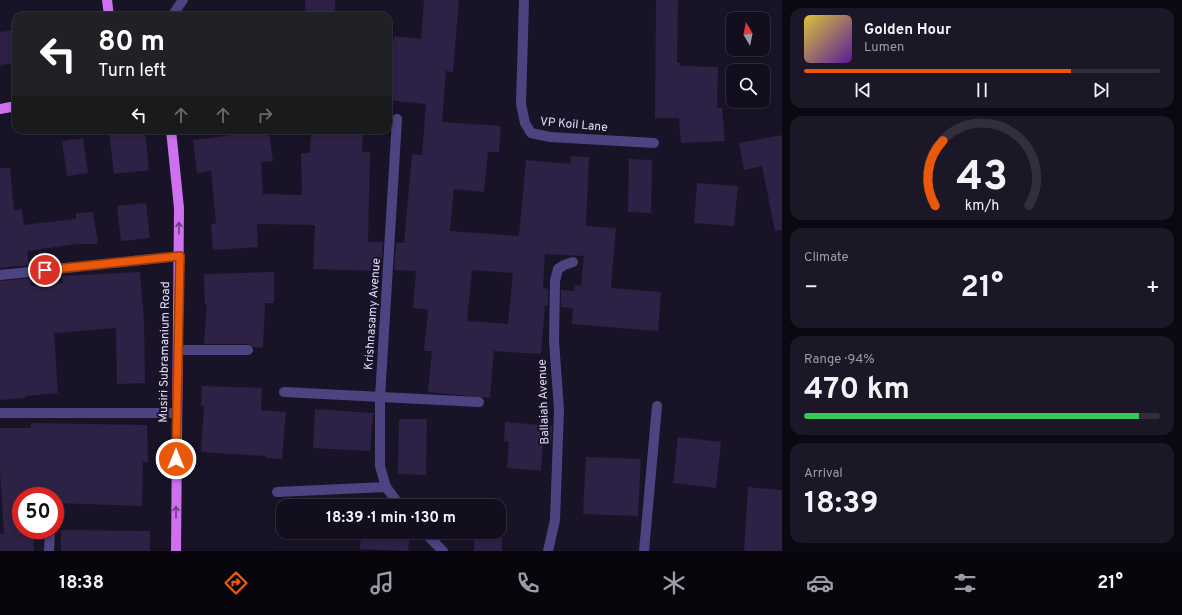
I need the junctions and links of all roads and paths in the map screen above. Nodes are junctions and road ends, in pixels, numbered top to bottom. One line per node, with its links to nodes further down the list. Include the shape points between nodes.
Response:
1 (108, 0): 4 (main road)
2 (183, 0): 5 (street)
3 (524, 0): 10 (street, VP Koil Lane, via 521,104 525,123 531,133 550,137)
4 (109, 12)
5 (175, 12)
6 (12, 107): 7 (main road)
7 (0, 109)
8 (397, 119): 17 (street, Krishnasamy Avenue)
9 (172, 134): 11 (main road, Musiri Subramanium Road, one-way to 9, via 179,208)
10 (654, 143)
11 (180, 256): 13 (street); 14 (main road, Musiri Subramanium Road)
12 (573, 262): 30 (street, Ballaiah Avenue, via 558,270 555,281 554,341 559,410 555,520)
13 (0, 275)
14 (178, 350): 15 (street); 21 (main road, Musiri Subramanium Road)
15 (248, 350)
16 (284, 392): 17 (street)
17 (380, 397): 18 (street); 22 (street, Krishnasamy Avenue, via 380,466)
18 (479, 402)
19 (657, 406): 31 (street)
20 (0, 413): 21 (street)
21 (176, 413): 28 (main road, Musiri Subramanium Road, one-way to 21)
22 (386, 487): 23 (street); 24 (street, Krishnasamy Avenue)
23 (277, 492)
24 (395, 499)
25 (50, 539): 27 (street)
26 (431, 539): 29 (street)
27 (49, 551)
28 (176, 551)
29 (443, 551)
30 (548, 551)
31 (644, 551)

